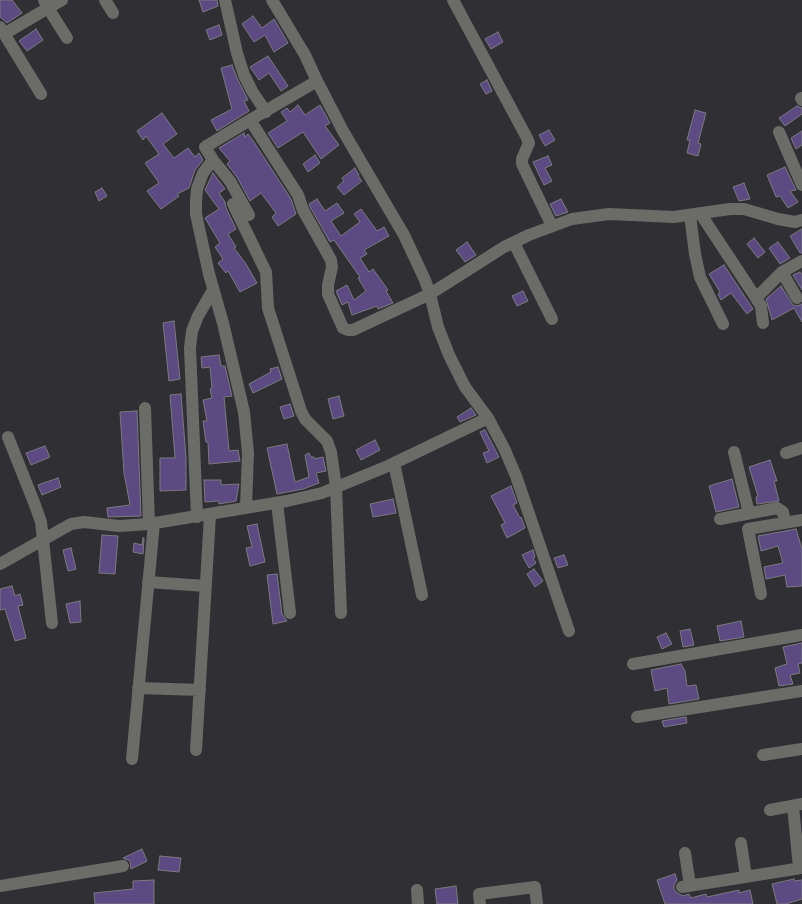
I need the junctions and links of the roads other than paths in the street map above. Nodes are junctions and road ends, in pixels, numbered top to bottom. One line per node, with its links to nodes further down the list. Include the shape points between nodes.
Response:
1 (62, 0): 6 (street)
2 (105, 0): 7 (street)
3 (225, 0): 12 (street, via 244,75)
4 (272, 0): 10 (street)
5 (453, 0): 22 (street, via 527,138 529,143 522,164)
6 (46, 4): 8 (street); 9 (street)
7 (113, 12)
8 (2, 31): 11 (street)
9 (67, 38)
10 (317, 81): 12 (street); 27 (street, via 404,235)
11 (40, 94)
12 (266, 112): 13 (street)
13 (250, 120): 15 (street, via 205,147); 27 (street, via 298,194 303,210 331,260 328,294 343,328 352,330)
14 (779, 132): 16 (street)
15 (213, 160): 20 (street, via 230,181); 26 (street, via 203,173 196,200 197,219)
16 (797, 161): 17 (street)
17 (802, 185)
18 (233, 204): 40 (street, via 263,262 268,308 301,411 327,441)
19 (695, 214): 21 (street, via 744,209 778,219); 22 (street, via 674,217 609,214 572,219); 28 (street); 32 (street, via 695,254 700,277)
20 (249, 215)
21 (802, 220)
22 (552, 226): 23 (street)
23 (514, 243): 27 (street); 30 (street)
24 (802, 261): 25 (street)
25 (782, 272): 28 (street); 29 (street)
26 (213, 290): 42 (street, via 244,412 248,453); 44 (street, via 192,331 190,348)
27 (430, 294): 34 (street, via 449,355 465,387)
28 (756, 298): 31 (street)
29 (797, 298)
30 (552, 319)
31 (764, 323)
32 (723, 324)
33 (145, 408): 47 (street)
34 (488, 418): 39 (street); 58 (street, via 516,476)
35 (8, 437): 49 (street, via 36,505)
36 (802, 448): 38 (street)
37 (734, 452): 43 (street)
38 (786, 453)
39 (394, 463): 40 (street); 54 (street)
40 (336, 487): 41 (street); 56 (street)
41 (277, 503): 42 (street); 55 (street)
42 (246, 507): 44 (street)
43 (749, 513): 45 (street); 48 (street, via 777,508 783,512)
44 (204, 516): 47 (street); 52 (street)
45 (720, 519)
46 (802, 520): 48 (street)
47 (152, 523): 49 (street, via 118,526 84,522 71,524); 51 (street)
48 (785, 523): 53 (street, via 748,529)
49 (44, 541): 50 (street); 57 (street)
50 (0, 564)
51 (148, 582): 52 (street); 61 (street)
52 (206, 586): 62 (street)
53 (761, 594)
54 (422, 595)
55 (290, 612)
56 (341, 613)
57 (52, 623)
58 (569, 631)
59 (802, 635): 60 (street)
60 (633, 664)
61 (138, 688): 62 (street); 68 (street)
62 (200, 690): 66 (street)
63 (802, 691): 64 (street)
64 (637, 717)
65 (802, 749): 67 (street)
66 (196, 750)
67 (763, 755)
68 (132, 759)
69 (797, 805): 70 (street); 74 (street)
70 (770, 810)
71 (741, 843): 75 (street)
72 (685, 853): 75 (street, via 686,886)
73 (123, 866): 76 (street)
74 (800, 868): 75 (street)
75 (746, 876)
76 (0, 886)
77 (417, 890): 78 (street)
78 (418, 904)
79 (480, 904): 80 (street, via 479,894 535,887)
80 (537, 904)

